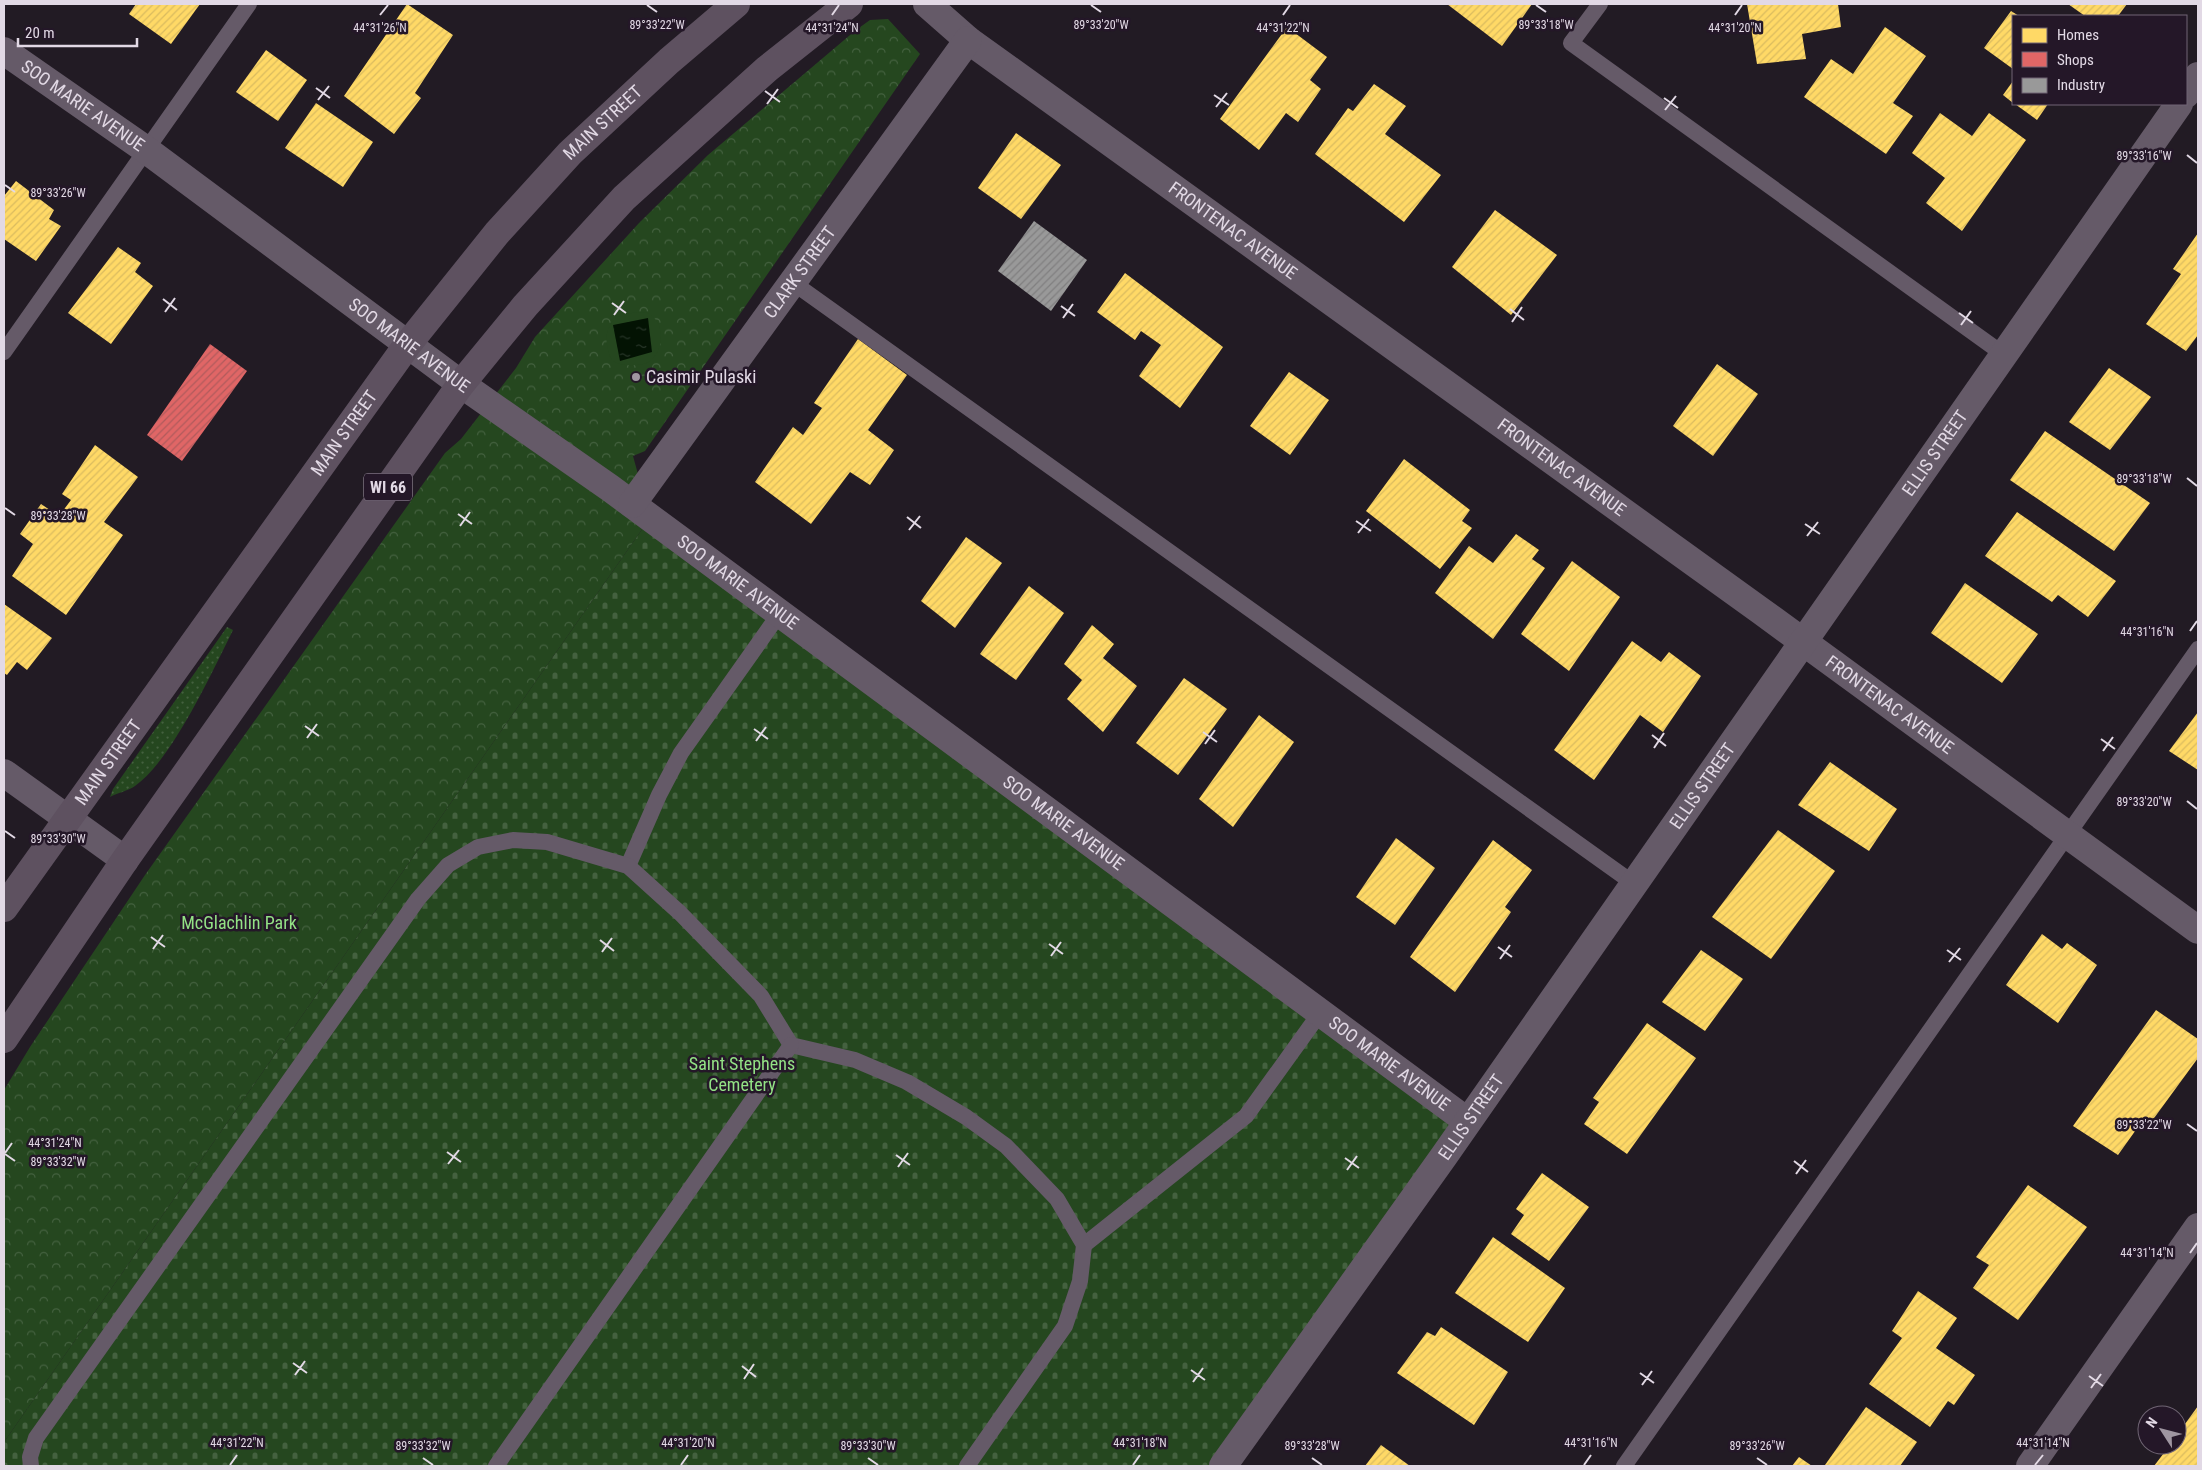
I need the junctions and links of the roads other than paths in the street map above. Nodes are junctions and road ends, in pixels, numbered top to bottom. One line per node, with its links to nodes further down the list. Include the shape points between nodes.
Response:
1 (249, 4): 11 (lane)
2 (736, 4): 13 (main road, MAIN STREET, via 668,61 570,153 497,233)
3 (849, 4): 16 (main road, WI 66, via 767,69 624,198 525,306)
4 (927, 4): 6 (street, FRONTENAC AVENUE)
5 (1600, 4): 15 (lane, via 1571,43)
6 (968, 40): 12 (street, CLARK STREET); 19 (street, FRONTENAC AVENUE)
7 (4, 51): 11 (street, SOO MARIE AVENUE)
8 (2198, 76): 9 (street)
9 (2187, 92)
10 (2178, 105): 15 (street, ELLIS STREET)
11 (146, 149): 13 (street, SOO MARIE AVENUE); 14 (lane)
12 (792, 282): 17 (street, CLARK STREET); 26 (lane)
13 (408, 344): 16 (street, SOO MARIE AVENUE); 22 (main road, MAIN STREET)
14 (4, 352)
15 (2003, 354): 19 (street, ELLIS STREET)
16 (461, 384): 17 (street, SOO MARIE AVENUE); 24 (main road, WI 66)
17 (632, 504): 18 (street, SOO MARIE AVENUE)
18 (780, 614): 25 (lane, via 681,753); 29 (street, SOO MARIE AVENUE)
19 (1803, 642): 23 (street, FRONTENAC AVENUE); 26 (street, ELLIS STREET)
20 (2198, 649): 23 (lane)
21 (4, 773): 22 (street)
22 (68, 819): 24 (street); 27 (main road, MAIN STREET)
23 (2068, 835): 28 (street, FRONTENAC AVENUE); 39 (lane)
24 (125, 860): 30 (main road, WI 66)
25 (628, 866): 31 (lane, via 680,913 761,996); 35 (lane, via 547,842 513,840 478,847 448,865 418,899 36,1438 30,1457)
26 (1633, 883): 32 (street, ELLIS STREET)
27 (4, 908)
28 (2198, 930)
29 (1320, 1012): 32 (street, SOO MARIE AVENUE); 34 (lane, via 1246,1116)
30 (4, 1039)
31 (791, 1045): 34 (lane, via 855,1060 907,1082 966,1117 1006,1146 1057,1199); 36 (lane)
32 (1467, 1121): 38 (street, ELLIS STREET)
33 (2198, 1228): 40 (street)
34 (1084, 1244): 37 (lane, via 1080,1281 1066,1326)
35 (31, 1466)
36 (496, 1466)
37 (967, 1466)
38 (1223, 1466)
39 (1624, 1466)
40 (2030, 1466)

